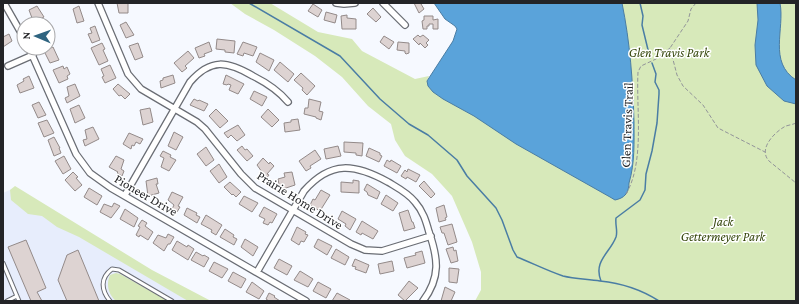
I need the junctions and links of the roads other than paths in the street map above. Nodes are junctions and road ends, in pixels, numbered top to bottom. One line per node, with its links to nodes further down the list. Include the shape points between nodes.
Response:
1 (4, 3): 6 (street)
2 (98, 3): 12 (street, Prairie Home Drive, via 128,74 141,89)
3 (336, 3): 4 (street)
4 (355, 3)
5 (383, 3): 7 (street)
6 (16, 24)
7 (404, 25)
8 (31, 56): 10 (street)
9 (33, 56): 13 (street, Pioneer Drive, via 82,163 96,178)
10 (8, 66)
11 (288, 102): 12 (street, via 280,92 239,67 222,64 203,70 196,76)
12 (174, 109): 13 (street); 14 (street, Prairie Home Drive, via 205,129 255,188)
13 (125, 195): 17 (street, Pioneer Drive)
14 (293, 210): 15 (street, Prairie Home Drive, via 365,250 382,251); 15 (street, via 304,191 319,176 338,169 355,168 374,174 409,195 422,210); 17 (street)
15 (431, 236): 24 (street, via 437,263 436,273)
16 (3, 263): 18 (lane)
17 (257, 272): 23 (street, Pioneer Drive)
18 (17, 296): 19 (lane); 20 (lane)
19 (7, 301)
20 (19, 301)
21 (110, 301): 22 (lane, via 104,291 103,279 112,269 119,270)
22 (172, 301)
23 (306, 301)
24 (424, 301)

